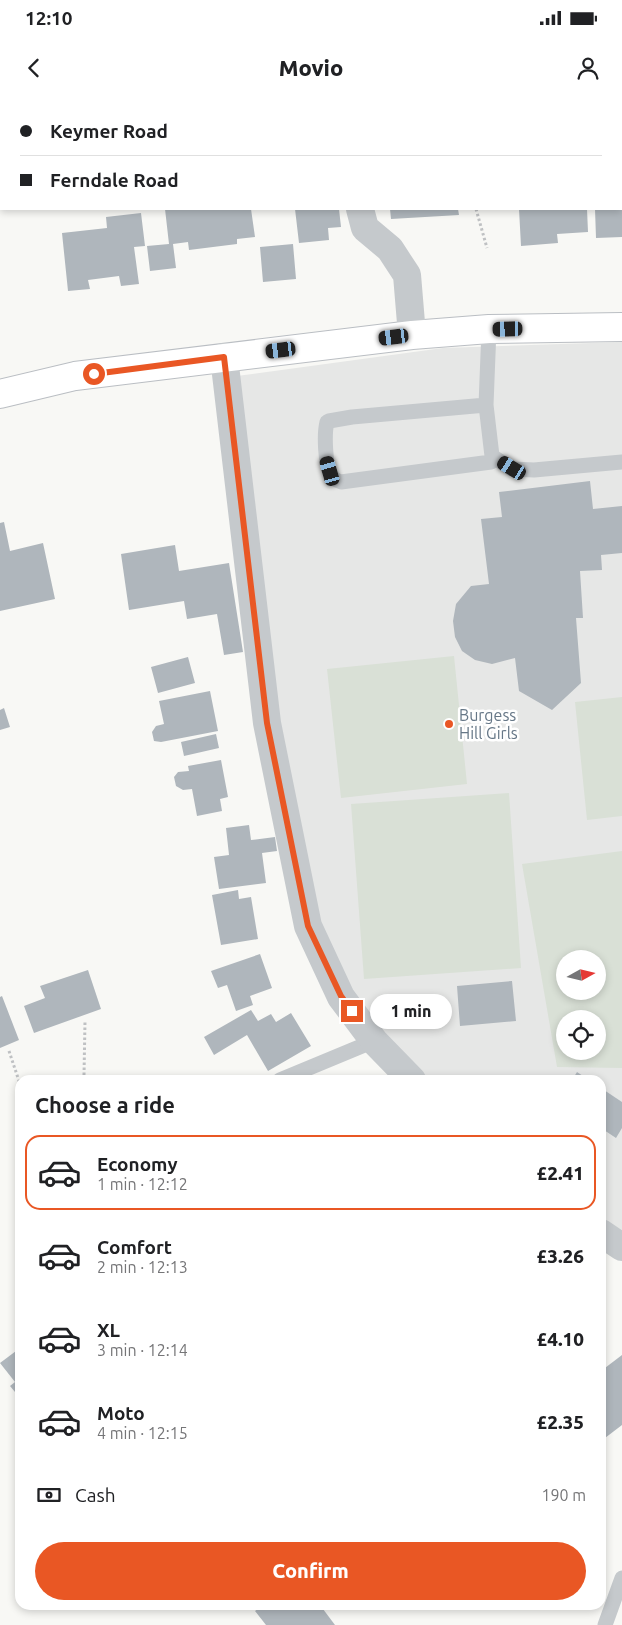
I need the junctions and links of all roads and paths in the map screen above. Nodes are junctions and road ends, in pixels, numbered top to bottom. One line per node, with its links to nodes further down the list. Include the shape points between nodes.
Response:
1 (360, 210): 6 (street, via 365,228 390,249 407,275)
2 (476, 210): 3 (path)
3 (487, 248)
4 (622, 327): 5 (main road)
5 (489, 329): 6 (main road); 9 (lane)
6 (412, 335): 7 (main road)
7 (224, 357): 8 (main road, via 75,376); 13 (street, via 267,723 308,926 341,996)
8 (0, 394)
9 (486, 405): 10 (lane); 10 (lane, via 334,419 327,422 325,430 327,462 331,475 341,482 488,463)
10 (492, 456): 11 (lane, via 512,468 534,470)
11 (622, 462)
12 (85, 1021): 16 (path)
13 (374, 1041): 17 (lane); 18 (street)
14 (8, 1051): 15 (path)
15 (17, 1075)
16 (84, 1075)
17 (292, 1075)
18 (407, 1075)
19 (606, 1236): 20 (street)
20 (622, 1247)
21 (622, 1578): 22 (lane)
22 (605, 1625)

